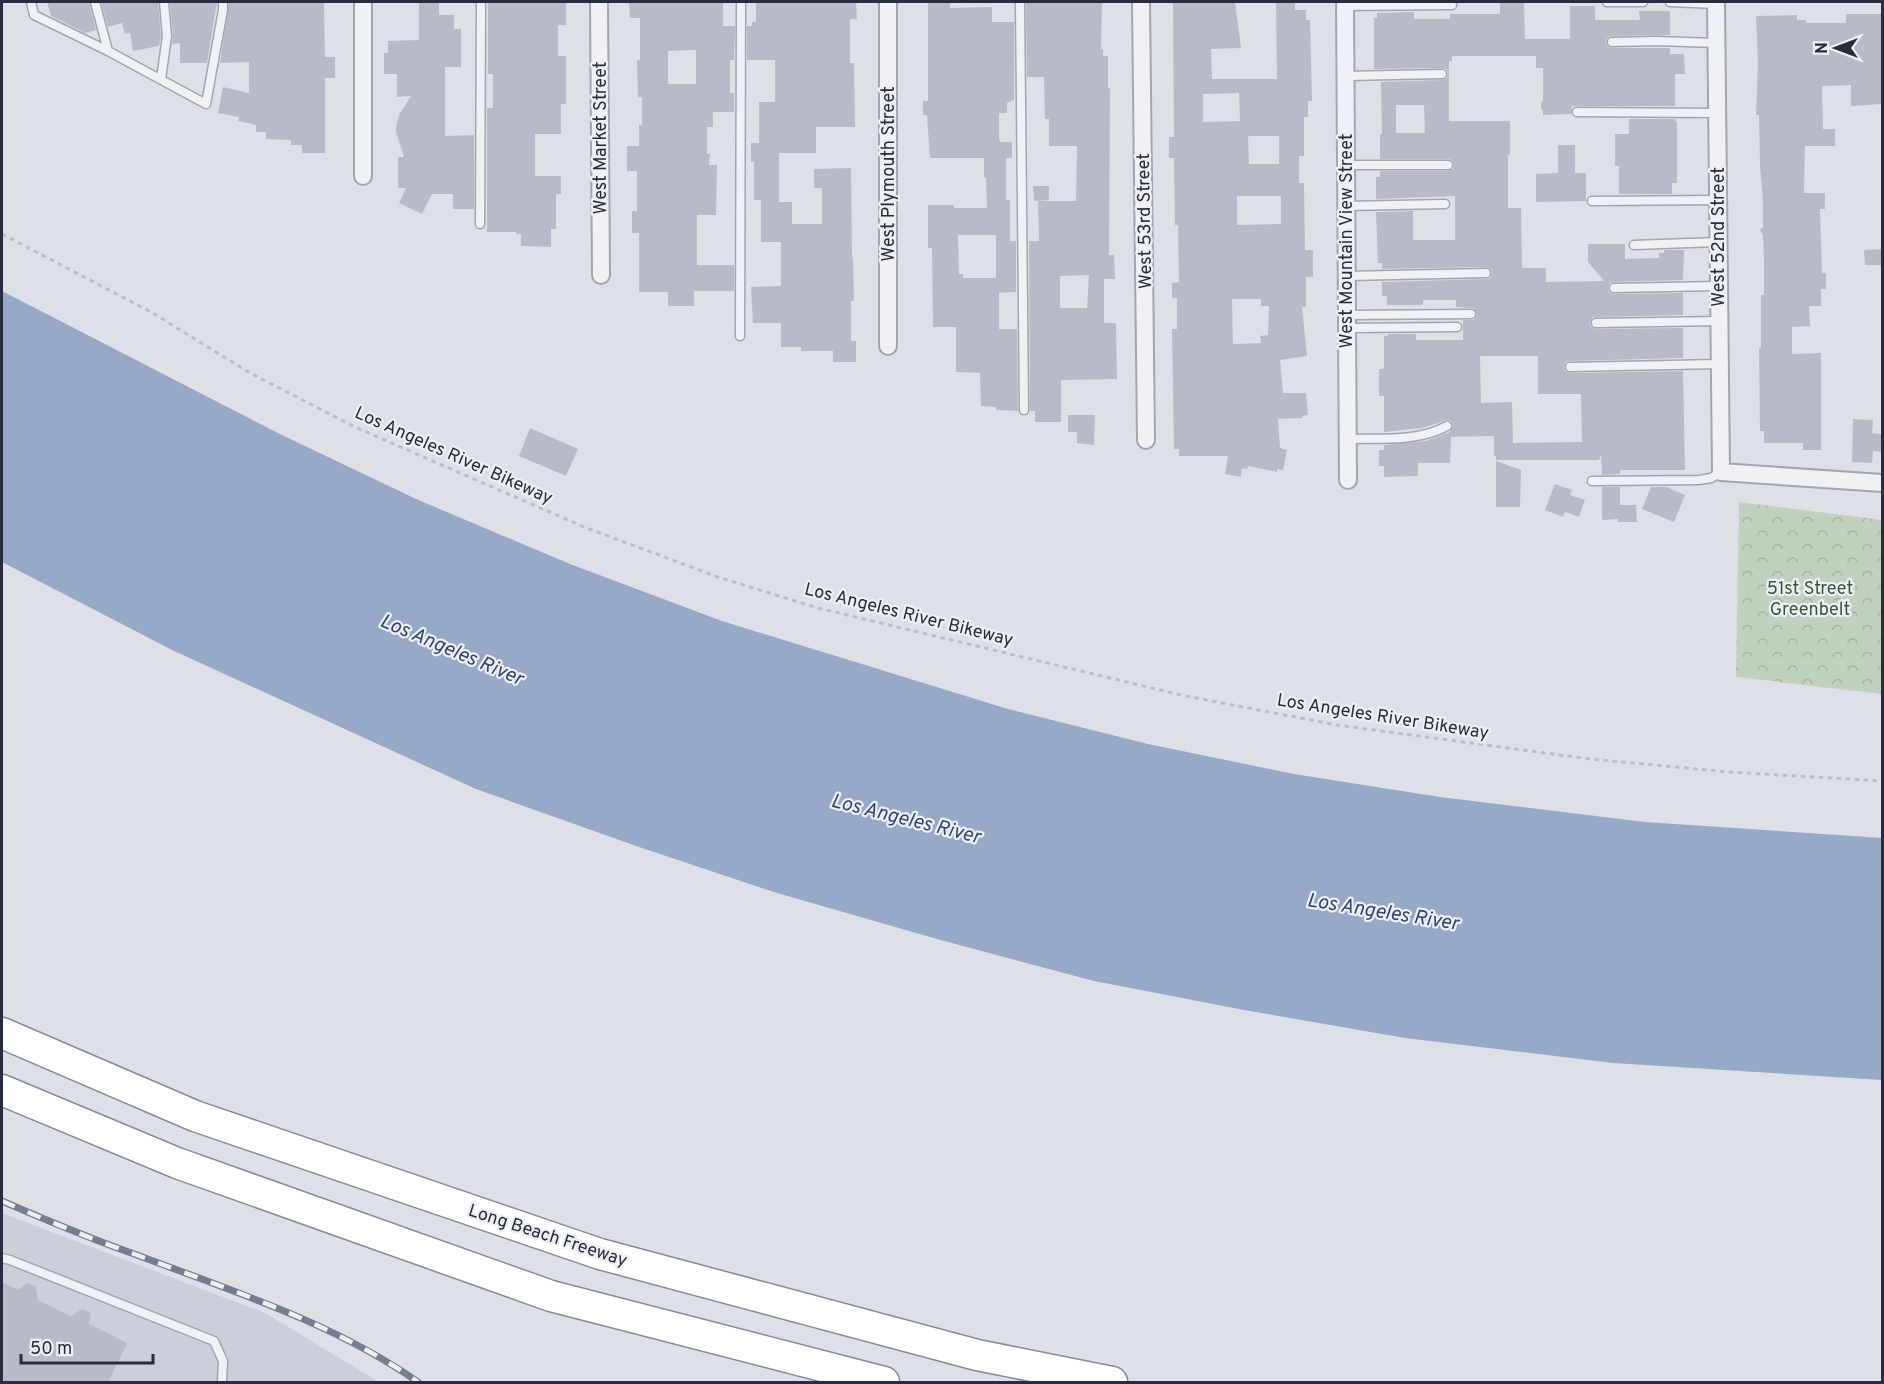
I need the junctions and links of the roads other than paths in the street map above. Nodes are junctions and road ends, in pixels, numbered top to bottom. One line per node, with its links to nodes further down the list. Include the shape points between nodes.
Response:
1 (31, 2): 20 (lane, via 34,15)
2 (95, 2): 20 (lane)
3 (164, 2): 23 (lane, via 167,36)
4 (223, 2): 23 (lane, via 206,104)
5 (363, 2): 28 (street)
6 (481, 2): 33 (lane)
7 (599, 2): 37 (street, West Market Street)
8 (741, 2): 46 (lane)
9 (888, 2): 47 (street, West Plymouth Street)
10 (1020, 2): 50 (lane)
11 (1142, 2): 53 (street, West 53rd Street)
12 (1607, 2): 13 (lane)
13 (1643, 2)
14 (1670, 2): 15 (lane)
15 (1716, 3): 19 (street, West 52nd Street)
16 (1345, 4): 17 (lane); 22 (street, West Mountain View Street)
17 (1452, 5)
18 (1612, 42): 19 (lane)
19 (1717, 43): 25 (street, West 52nd Street)
20 (108, 51): 23 (lane)
21 (1442, 75): 22 (lane)
22 (1345, 76): 26 (street, West Mountain View Street)
23 (161, 79)
24 (1577, 112): 25 (lane)
25 (1717, 113): 29 (street, West 52nd Street)
26 (1346, 165): 27 (lane); 32 (street, West Mountain View Street)
27 (1448, 165)
28 (363, 176)
29 (1718, 200): 30 (lane); 34 (street, West 52nd Street)
30 (1592, 201)
31 (1445, 204): 32 (lane)
32 (1346, 206): 38 (street, West Mountain View Street)
33 (480, 224)
34 (1718, 242): 35 (lane); 39 (street, West 52nd Street)
35 (1634, 245)
36 (1485, 273): 38 (lane)
37 (601, 275)
38 (1347, 276): 43 (street, West Mountain View Street)
39 (1719, 286): 40 (lane); 42 (street, West 52nd Street)
40 (1614, 288)
41 (1471, 314): 43 (lane)
42 (1719, 321): 44 (lane); 48 (street, West 52nd Street)
43 (1347, 322): 45 (lane); 52 (street, West Mountain View Street)
44 (1596, 323)
45 (1456, 327)
46 (740, 336)
47 (888, 346)
48 (1719, 364): 49 (lane); 54 (street, West 52nd Street)
49 (1570, 367)
50 (1024, 410)
51 (1447, 426): 52 (lane, via 1419,436)
52 (1348, 439): 55 (street, West Mountain View Street)
53 (1146, 440)
54 (1721, 472): 56 (lane, via 1699,480); 57 (street)
55 (1348, 480)
56 (1592, 481)
57 (1882, 483)
58 (2, 1033): 63 (highway, Long Beach Freeway, via 195,1116 600,1254 977,1354)
59 (2, 1090): 62 (highway, via 177,1163 551,1296)
60 (2, 1258): 61 (lane, via 214,1341 224,1361)
61 (222, 1383)
62 (884, 1383)
63 (1112, 1383)

